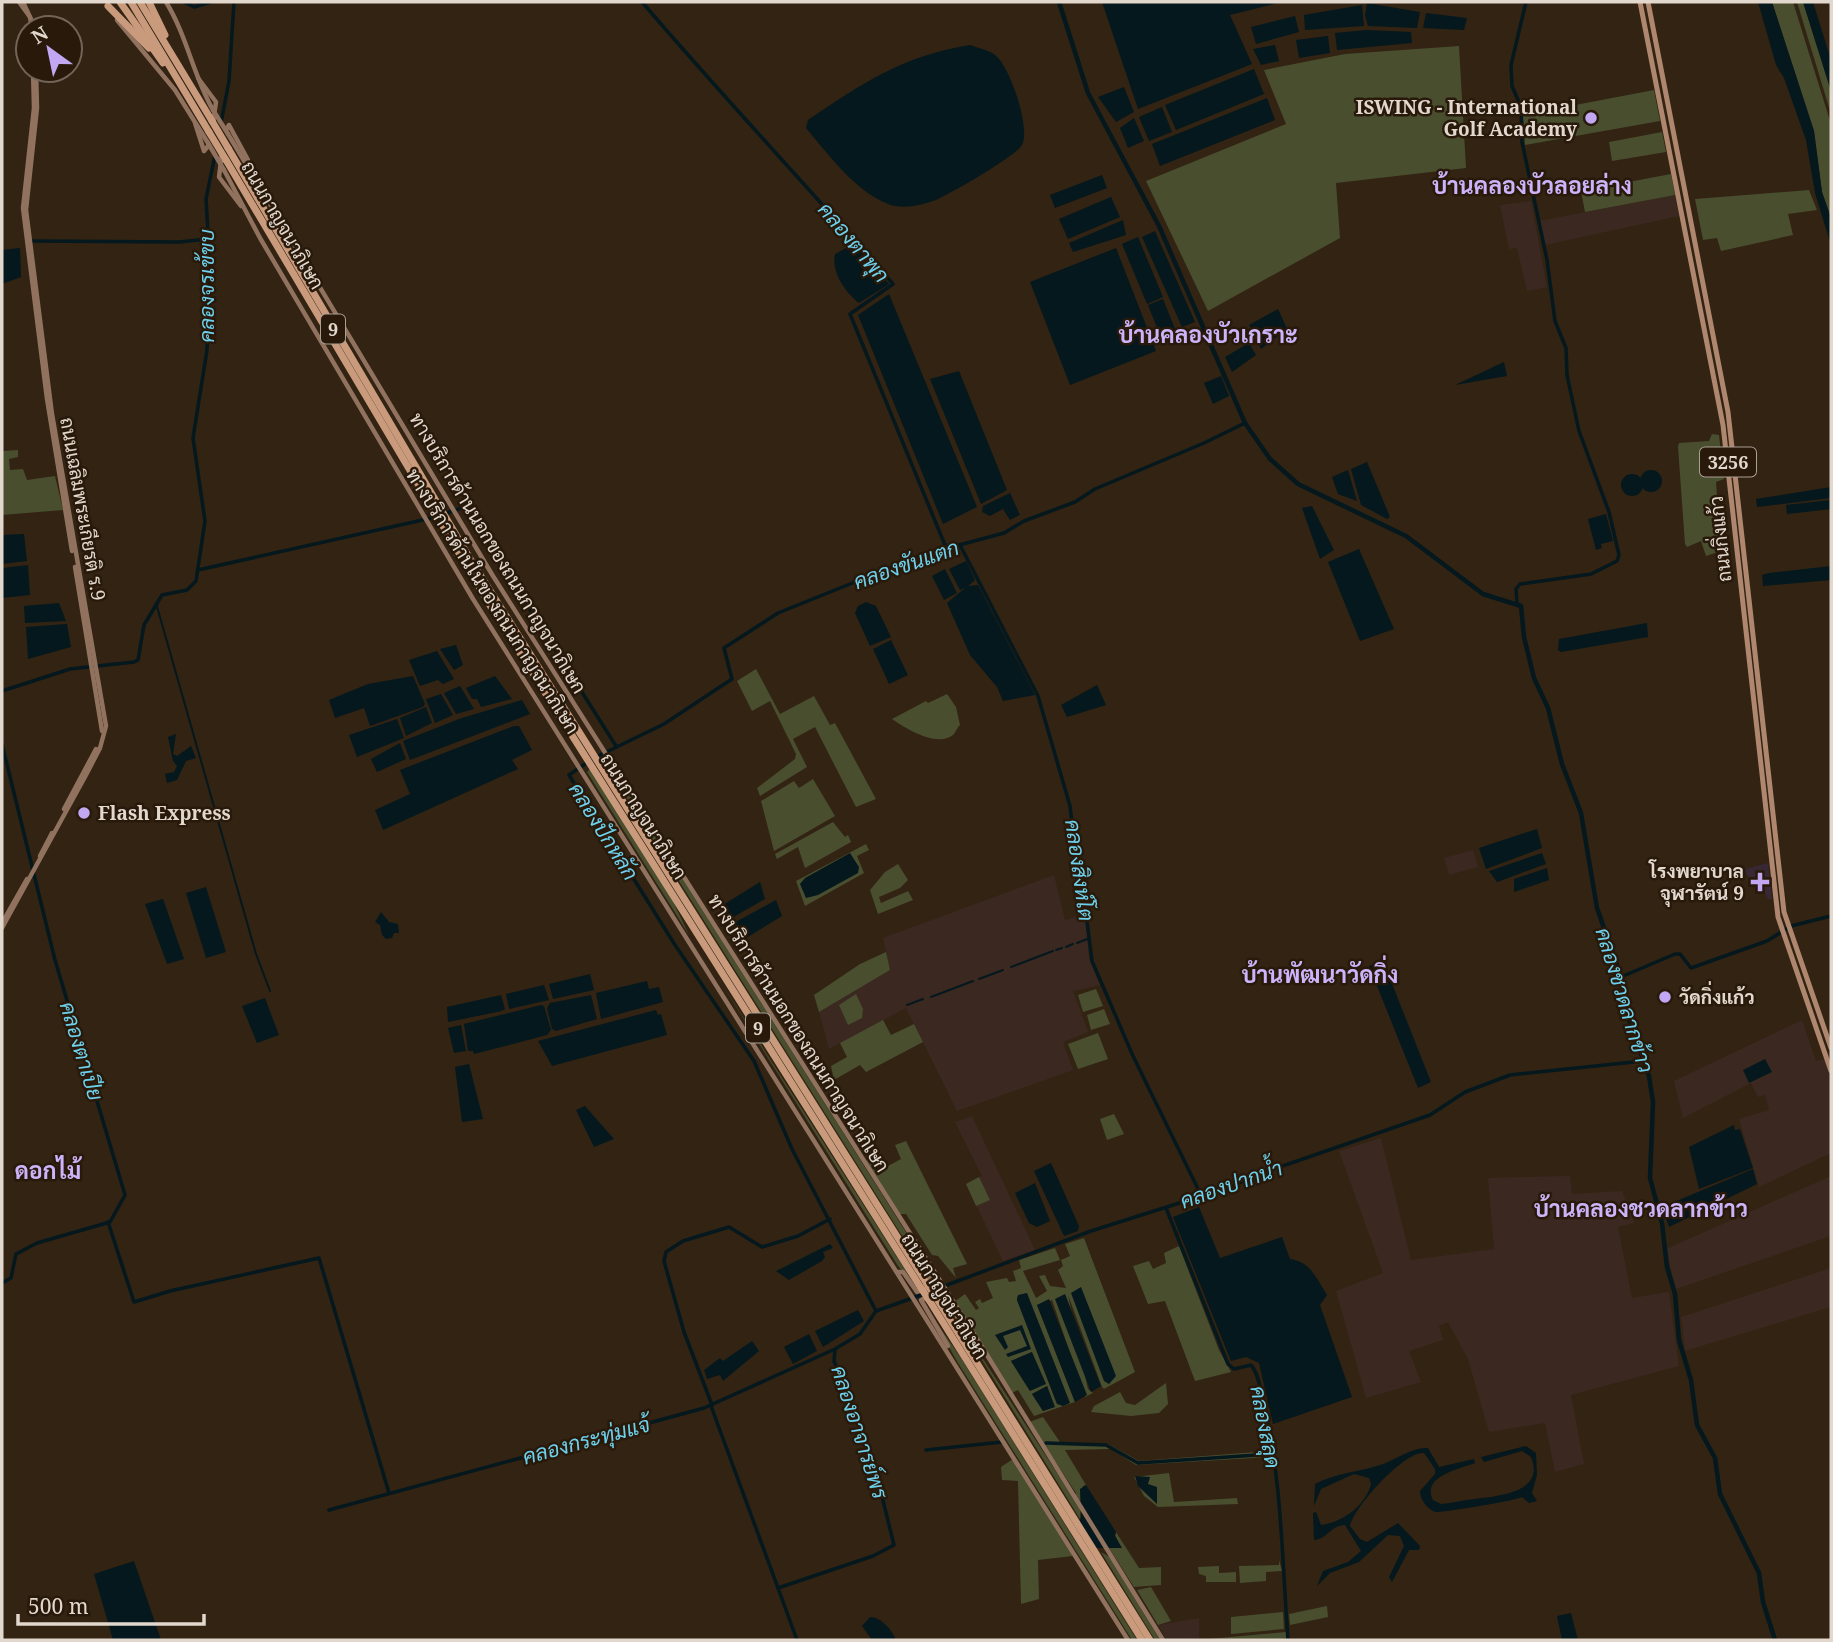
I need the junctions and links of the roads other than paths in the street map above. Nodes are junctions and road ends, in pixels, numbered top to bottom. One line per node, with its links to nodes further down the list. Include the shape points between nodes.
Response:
1 (120, 2): 9 (highway)
2 (131, 2): 12 (highway, ถนนกาญจนาภิเษก / 9)
3 (140, 2): 10 (highway, ถนนกาญจนาภิเษก / 9)
4 (149, 2): 10 (highway)
5 (166, 2): 11 (main road, ทางบริการด้านนอกของถนนกาญจนาภิเษก, via 185,36)
6 (1640, 2): 20 (main road, ถนนกิ่งแก้ว / 3256, via 1723,425)
7 (1648, 2): 20 (main road, ถนนกิ่งแก้ว / 3256, via 1728,412)
8 (106, 4): 9 (highway)
9 (154, 59): 12 (highway); 14 (main road, ทางบริการด้านในของถนนกาญจนาภิเษก)
10 (181, 70): 17 (highway, ถนนกาญจนาภิเษก / 9, bridge)
11 (197, 78): 14 (main road, via 216,104 207,151 202,149); 15 (main road, ทางบริการด้านนอกของถนนกาญจนาภิเษก, bridge)
12 (180, 82): 17 (highway, ถนนกาญจนาภิเษก / 9, bridge)
13 (35, 84): 21 (main road, ถนนเฉลิมพระเกียรติ ร.9, via 24,222 48,411 102,725 100,743)
14 (195, 123): 16 (main road, ทางบริการด้านในของถนนกาญจนาภิเษก, bridge)
15 (257, 180): 16 (main road, via 228,125 219,177); 27 (main road, ทางบริการด้านนอกของถนนกาญจนาภิเษก, via 457,517)
16 (244, 209): 17 (main road, ทางบริการด้านในของถนนกาญจนาภิเษก)
17 (433, 511): 18 (highway, ถนนกาญจนาภิเษก / 9); 18 (main road, ทางบริการด้านในของถนนกาญจนาภิเษก)
18 (439, 522): 19 (highway, ถนนกาญจนาภิเษก / 9); 28 (main road, ทางบริการด้านในของถนนกาญจนาภิเษก, via 473,599)
19 (597, 766): 23 (highway, ถนนกาญจนาภิเษก / 9); 29 (highway, ถนนกาญจนาภิเษก / 9)
20 (1767, 792): 22 (main road, ถนนกิ่งแก้ว / 3256)
21 (2, 926)
22 (1787, 934): 24 (main road, ถนนกิ่งแก้ว / 3256); 26 (main road, ถนนกิ่งแก้ว / 3256)
23 (759, 1028): 25 (highway); 29 (highway, ถนนกาญจนาภิเษก / 9)
24 (1831, 1048)
25 (771, 1060)
26 (1831, 1071)
27 (921, 1254): 28 (main road, via 934,1286 917,1292 903,1272); 31 (main road, ทางบริการด้านนอกของถนนกาญจนาภิเษก)
28 (898, 1272): 32 (main road, ทางบริการด้านในของถนนกาญจนาภิเษก)
29 (924, 1286): 30 (highway, ถนนกาญจนาภิเษก / 9, bridge)
30 (932, 1298): 34 (highway, ถนนกาญจนาภิเษก / 9); 35 (highway, ถนนกาญจนาภิเษก / 9)
31 (969, 1331): 32 (main road, via 941,1292 922,1298); 36 (main road, ทางบริการด้านนอกของถนนกาญจนาภิเษก)
32 (955, 1362): 33 (main road, ทางบริการด้านในของถนนกาญจนาภิเษก)
33 (1128, 1640)
34 (1142, 1640)
35 (1150, 1640)
36 (1163, 1640)

